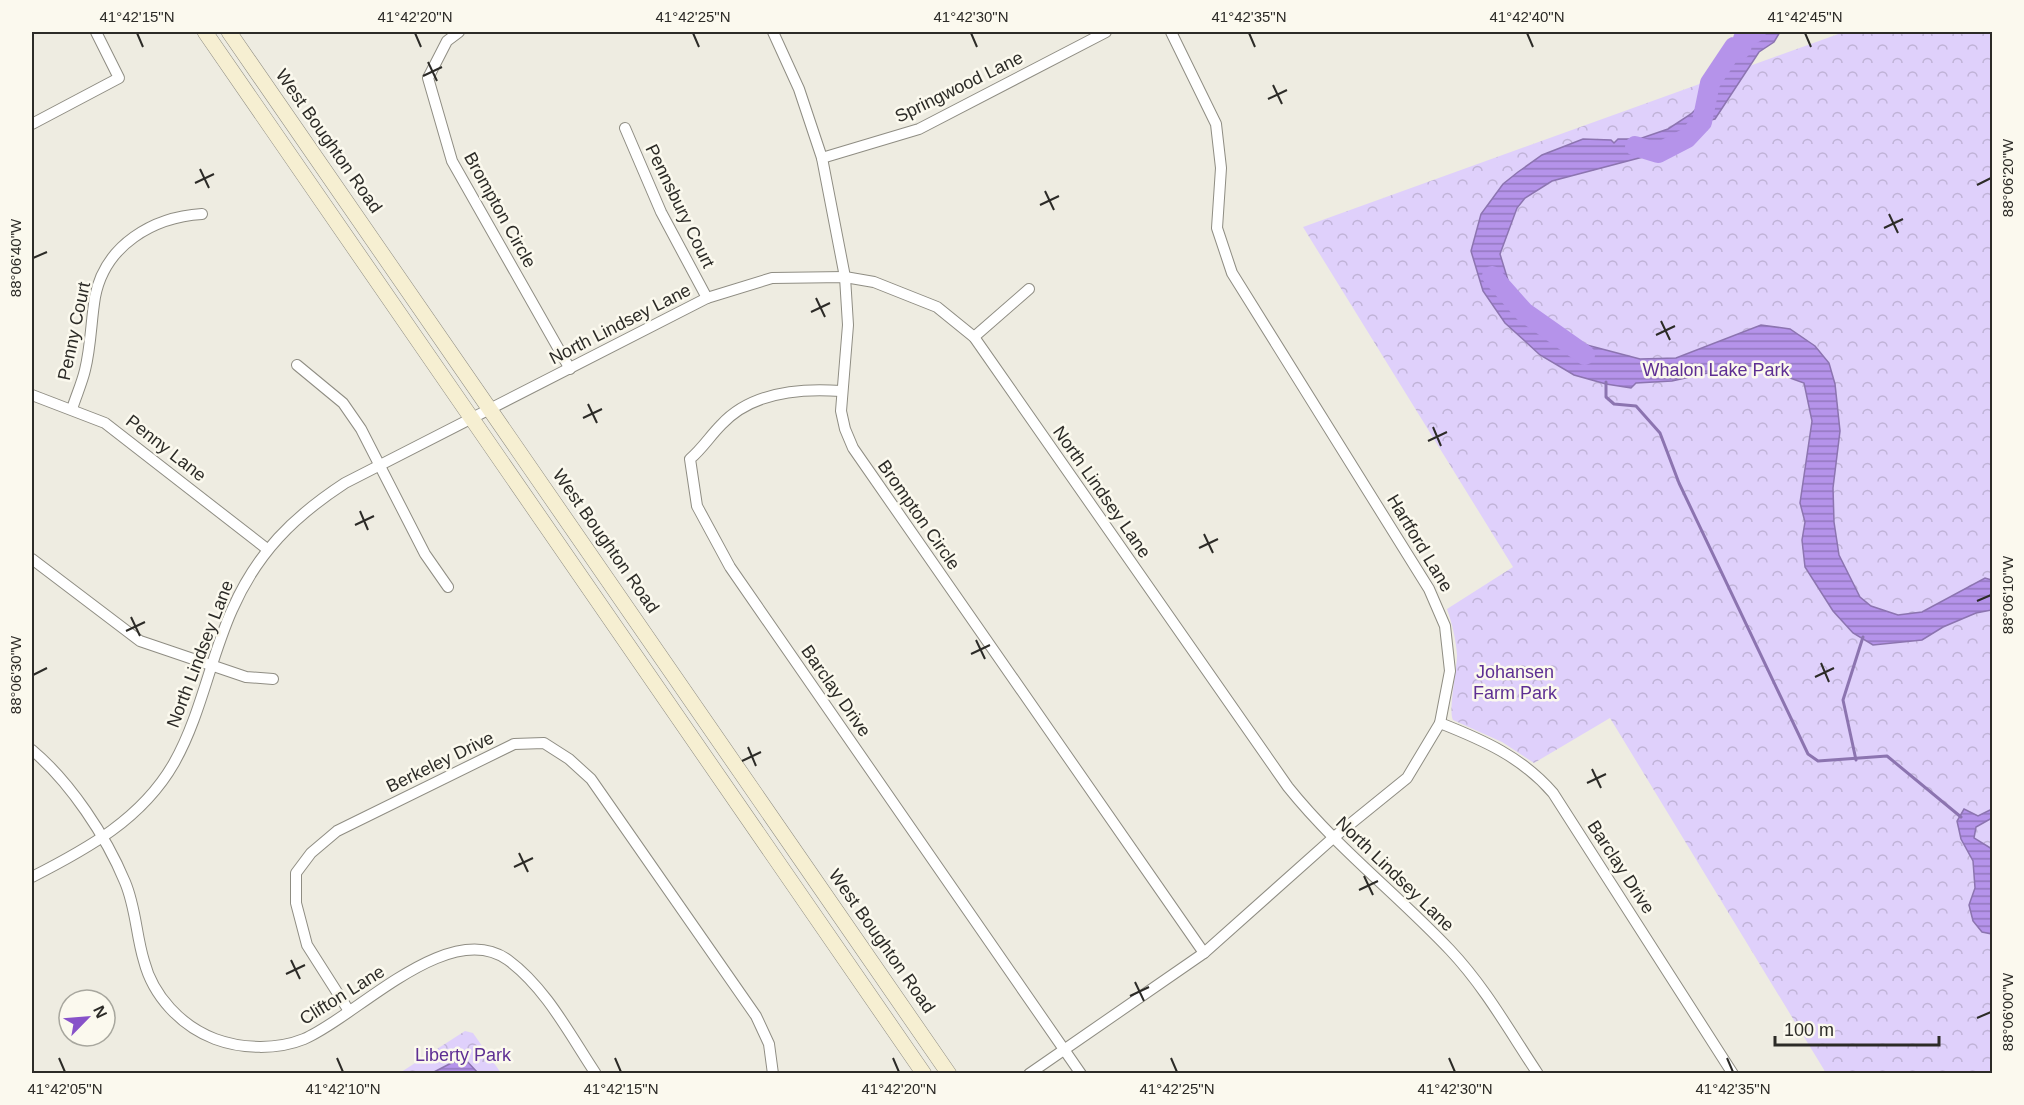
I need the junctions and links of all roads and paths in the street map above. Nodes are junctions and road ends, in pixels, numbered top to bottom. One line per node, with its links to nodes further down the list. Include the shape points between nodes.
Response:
1 (96, 32): 8 (street, via 119,78)
2 (229, 32): 7 (street); 21 (main road, West Boughton Road)
3 (459, 32): 17 (street, Brompton Circle, via 447,41 428,78 452,161)
4 (773, 32): 10 (street, Brompton Circle, via 800,89)
5 (1106, 32): 10 (street, Springwood Lane, via 919,129)
6 (1171, 32): 29 (street, Hartford Lane, via 1216,124 1221,168 1217,228 1232,273 1438,606 1449,647 1450,671)
7 (209, 37): 22 (main road)
8 (32, 124)
9 (625, 128): 14 (street, Pennsbury Court, via 661,212)
10 (822, 158): 12 (street, Brompton Circle)
11 (202, 214): 20 (street, Penny Court, via 167,219 144,229 113,257 96,295 85,372)
12 (845, 277): 14 (street, North Lindsey Lane, via 772,278); 15 (street, North Lindsey Lane, via 900,290 937,307); 18 (street, Brompton Circle, via 848,325)
13 (1029, 289): 15 (street)
14 (707, 298): 17 (street, North Lindsey Lane)
15 (974, 338): 31 (street, North Lindsey Lane, via 1275,769)
16 (297, 365): 23 (street, via 343,403)
17 (570, 369): 21 (street, North Lindsey Lane)
18 (841, 391): 34 (street, Brompton Circle, via 844,429 865,466); 36 (street, Barclay Drive, via 792,391 731,416 690,459 697,506 730,567)
19 (32, 395): 20 (street, Penny Lane)
20 (72, 409): 24 (street, Penny Lane, via 115,429)
21 (490, 409): 22 (street, North Lindsey Lane); 40 (main road, West Boughton Road)
22 (472, 419): 23 (street, North Lindsey Lane); 39 (main road)
23 (381, 465): 24 (street, North Lindsey Lane, via 318,500); 26 (street, via 425,554)
24 (267, 549): 27 (street, North Lindsey Lane, via 231,611)
25 (32, 559): 27 (street, via 130,635)
26 (448, 587)
27 (213, 667): 28 (street, via 246,677); 32 (street, North Lindsey Lane, via 174,763 158,787)
28 (273, 679)
29 (1440, 723): 31 (street, Hartford Lane, via 1407,778); 44 (street, Barclay Drive, via 1502,750 1526,765 1553,793)
30 (32, 750): 32 (street, Clifton Lane, via 64,782)
31 (1333, 838): 34 (street, Hartford Lane); 43 (street, North Lindsey Lane, via 1451,951)
32 (102, 839): 33 (street, North Lindsey Lane); 35 (street, Clifton Lane, via 130,894 149,976 166,1004 189,1024 236,1045 277,1046 313,1035)
33 (32, 877)
34 (1204, 953): 36 (street, Hartford Lane)
35 (350, 1011): 37 (street, Clifton Lane, via 425,961 459,951 493,951 534,983); 38 (street, Berkeley Drive, via 308,945 296,903 296,873 311,853 337,831 513,744 544,743 591,779 743,997 767,1037)
36 (1064, 1050): 41 (street, Hartford Lane); 42 (street, Barclay Drive)
37 (596, 1074)
38 (773, 1074)
39 (924, 1074)
40 (949, 1074)
41 (1029, 1074)
42 (1081, 1074)
43 (1538, 1074)
44 (1733, 1074)

